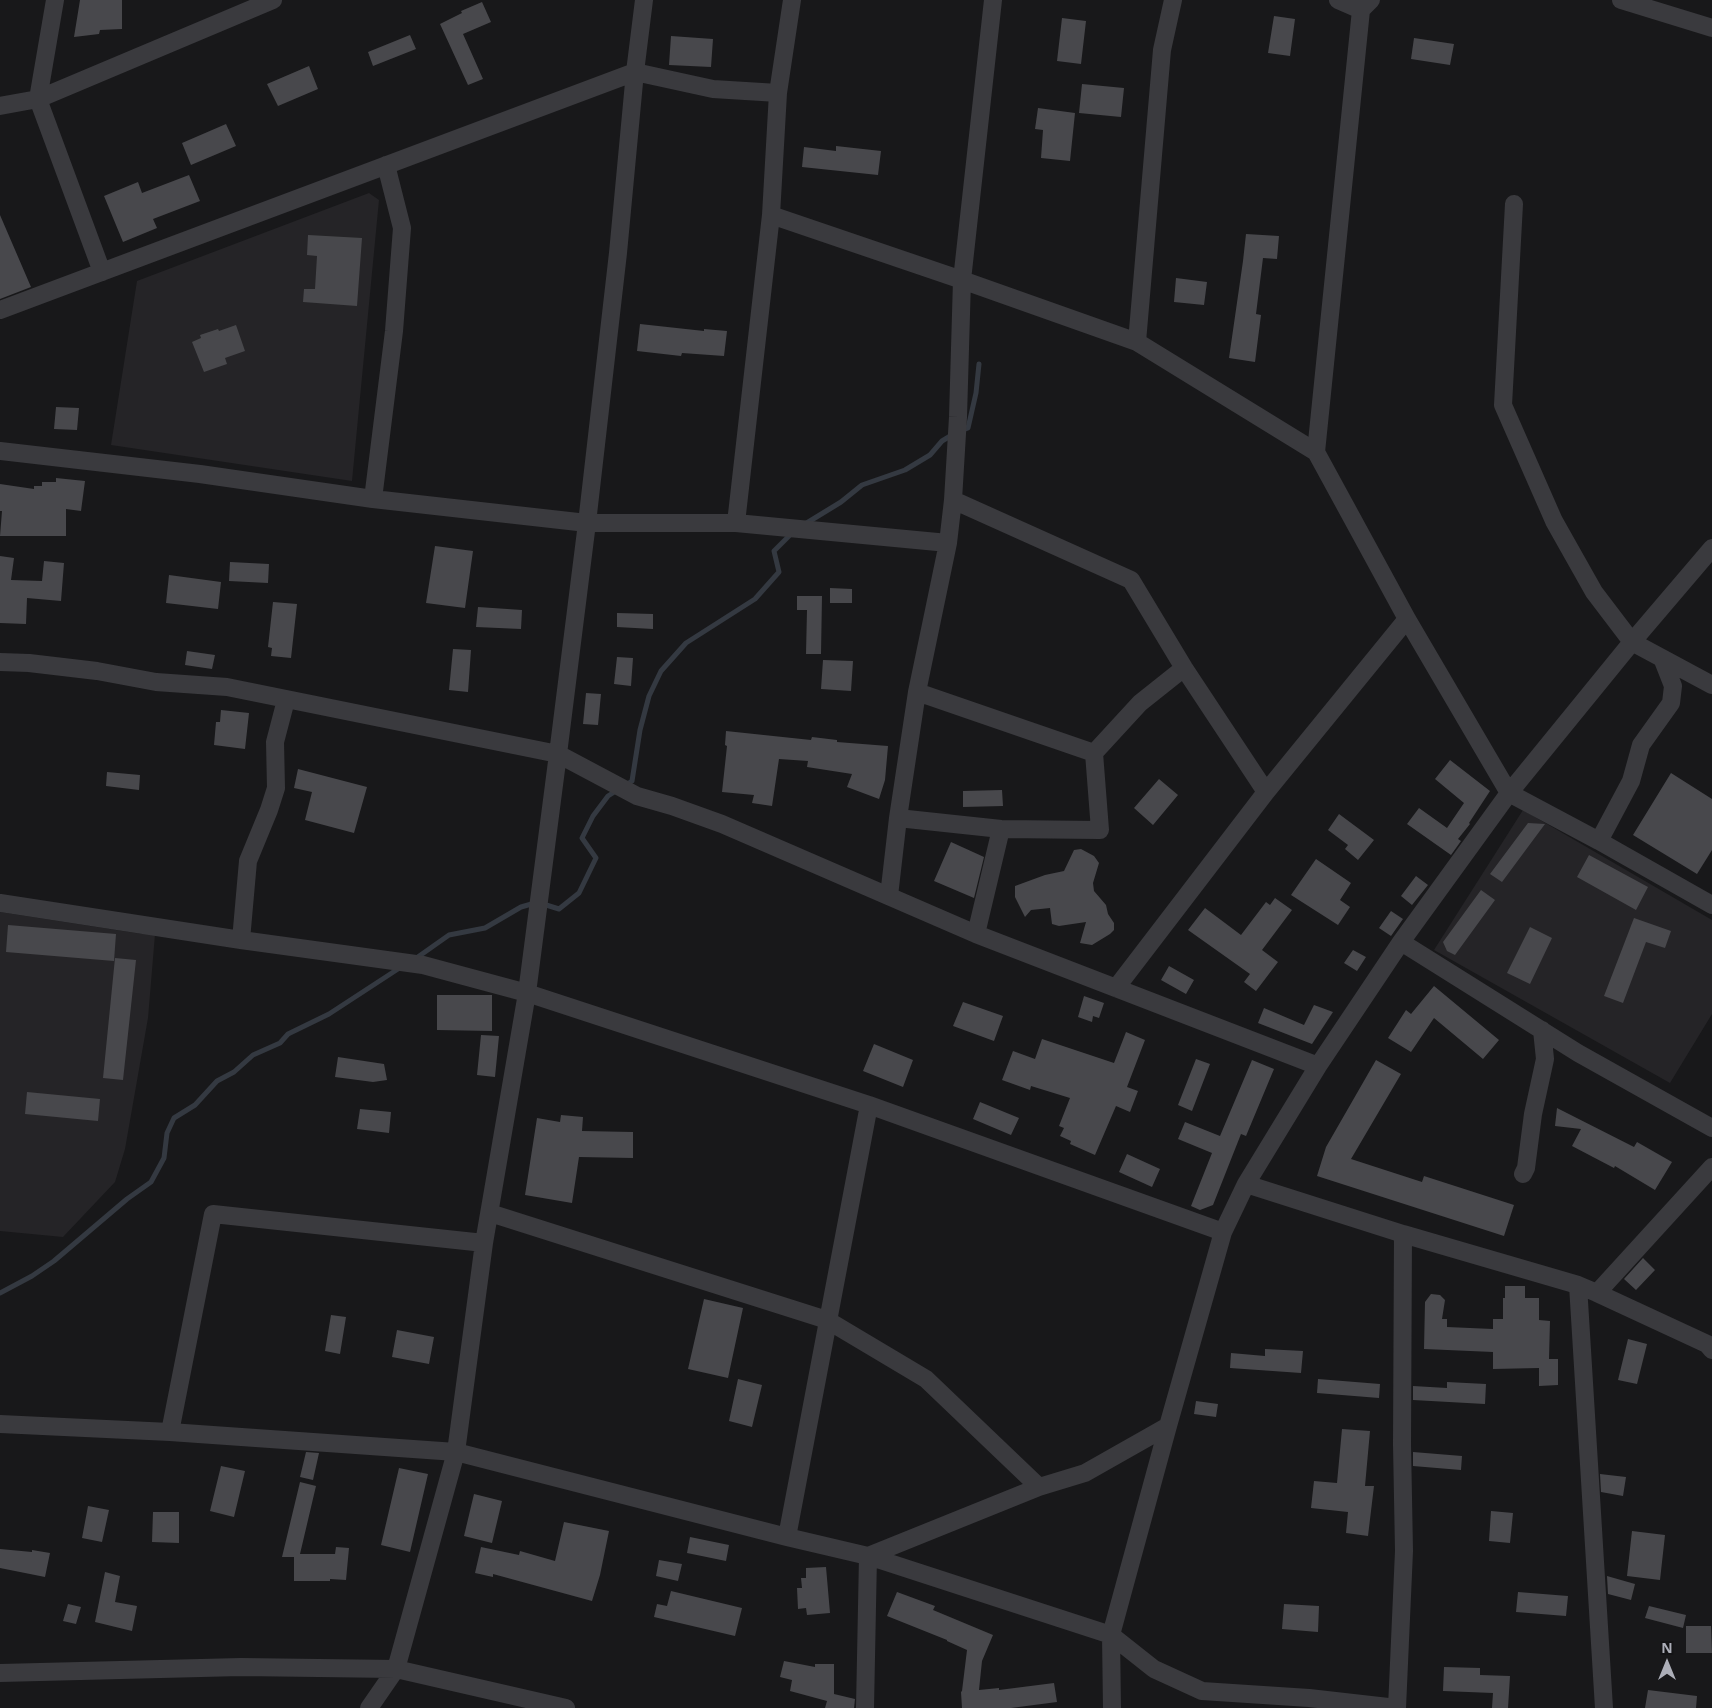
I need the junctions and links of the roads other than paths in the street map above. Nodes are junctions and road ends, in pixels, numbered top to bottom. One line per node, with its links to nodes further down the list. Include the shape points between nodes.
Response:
1 (54, 0): 13 (street)
2 (273, 0): 13 (street)
3 (644, 0): 11 (street)
4 (792, 0): 12 (street)
5 (993, 0): 19 (street)
6 (1173, 0): 21 (street, via 1162,50)
7 (1338, 0): 9 (street)
8 (1621, 0): 10 (street)
9 (1366, 5): 23 (street)
10 (1712, 28)
11 (635, 72): 12 (street, via 713,89); 15 (street); 27 (street)
12 (778, 93): 17 (street)
13 (38, 98): 14 (street); 18 (street)
14 (0, 106)
15 (386, 165): 18 (street); 24 (street, via 402,228 394,330)
16 (1514, 204): 31 (street, via 1503,405 1554,521 1594,592)
17 (771, 215): 19 (street); 26 (street)
18 (102, 272): 20 (street)
19 (962, 280): 21 (street); 25 (street)
20 (0, 310)
21 (1136, 342): 23 (street)
22 (0, 452): 24 (street, via 200,474)
23 (1316, 452): 30 (street)
24 (373, 499): 27 (street)
25 (954, 500): 28 (street); 34 (street, via 1130,580)
26 (736, 523): 27 (street); 28 (street)
27 (587, 524): 39 (street)
28 (948, 543): 36 (street)
29 (1712, 548): 31 (street)
30 (1407, 619): 40 (street); 41 (street)
31 (1632, 642): 32 (street); 41 (street)
32 (1662, 658): 35 (street); 44 (street, via 1673,686 1671,703 1641,745 1631,781)
33 (0, 662): 37 (street, via 88,670 156,682 227,687)
34 (1184, 668): 38 (street, via 1140,703); 40 (street)
35 (1712, 685)
36 (917, 692): 38 (street); 42 (street)
37 (286, 700): 39 (street); 49 (street, via 275,742 276,788 248,861)
38 (1094, 753): 43 (street, via 1100,830)
39 (558, 754): 45 (street, via 637,796 722,824); 52 (street)
40 (1266, 792): 51 (street)
41 (1509, 793): 44 (street); 50 (street)
42 (898, 818): 43 (street); 45 (street)
43 (1001, 829): 48 (street)
44 (1599, 841): 47 (street)
45 (889, 896): 48 (street)
46 (0, 903): 49 (street)
47 (1712, 905)
48 (976, 934): 51 (street)
49 (242, 940): 52 (street, via 423,965)
50 (1401, 942): 53 (street); 54 (street)
51 (1116, 988): 54 (street)
52 (527, 992): 55 (street); 60 (street)
53 (1542, 1030): 56 (street); 58 (street, via 1545,1059)
54 (1318, 1066): 59 (street)
55 (869, 1105): 61 (street); 66 (street)
56 (1712, 1128)
57 (1712, 1166): 65 (street)
58 (1523, 1174)
59 (1246, 1184): 61 (street); 62 (street)
60 (490, 1213): 63 (street); 66 (street)
61 (1223, 1232): 69 (street)
62 (1403, 1234): 64 (street); 82 (street, via 1404,1551)
63 (484, 1243): 70 (street, via 213,1214); 71 (street)
64 (1578, 1285): 65 (street); 83 (street)
65 (1597, 1293): 67 (street, via 1707,1344)
66 (827, 1320): 72 (street, via 926,1379); 73 (street)
67 (1712, 1350)
68 (0, 1424): 70 (street)
69 (1168, 1426): 72 (street, via 1085,1473); 75 (street)
70 (170, 1432): 71 (street)
71 (456, 1452): 73 (street); 76 (street)
72 (1039, 1487): 74 (street)
73 (787, 1537): 74 (street)
74 (868, 1556): 75 (street); 80 (street)
75 (1111, 1636): 81 (street); 82 (street, via 1154,1668 1202,1691)
76 (396, 1668): 77 (street, via 241,1667); 78 (street); 79 (street)
77 (0, 1673)
78 (369, 1708)
79 (566, 1708)
80 (865, 1708)
81 (1112, 1708)
82 (1397, 1708)
83 (1604, 1708)

